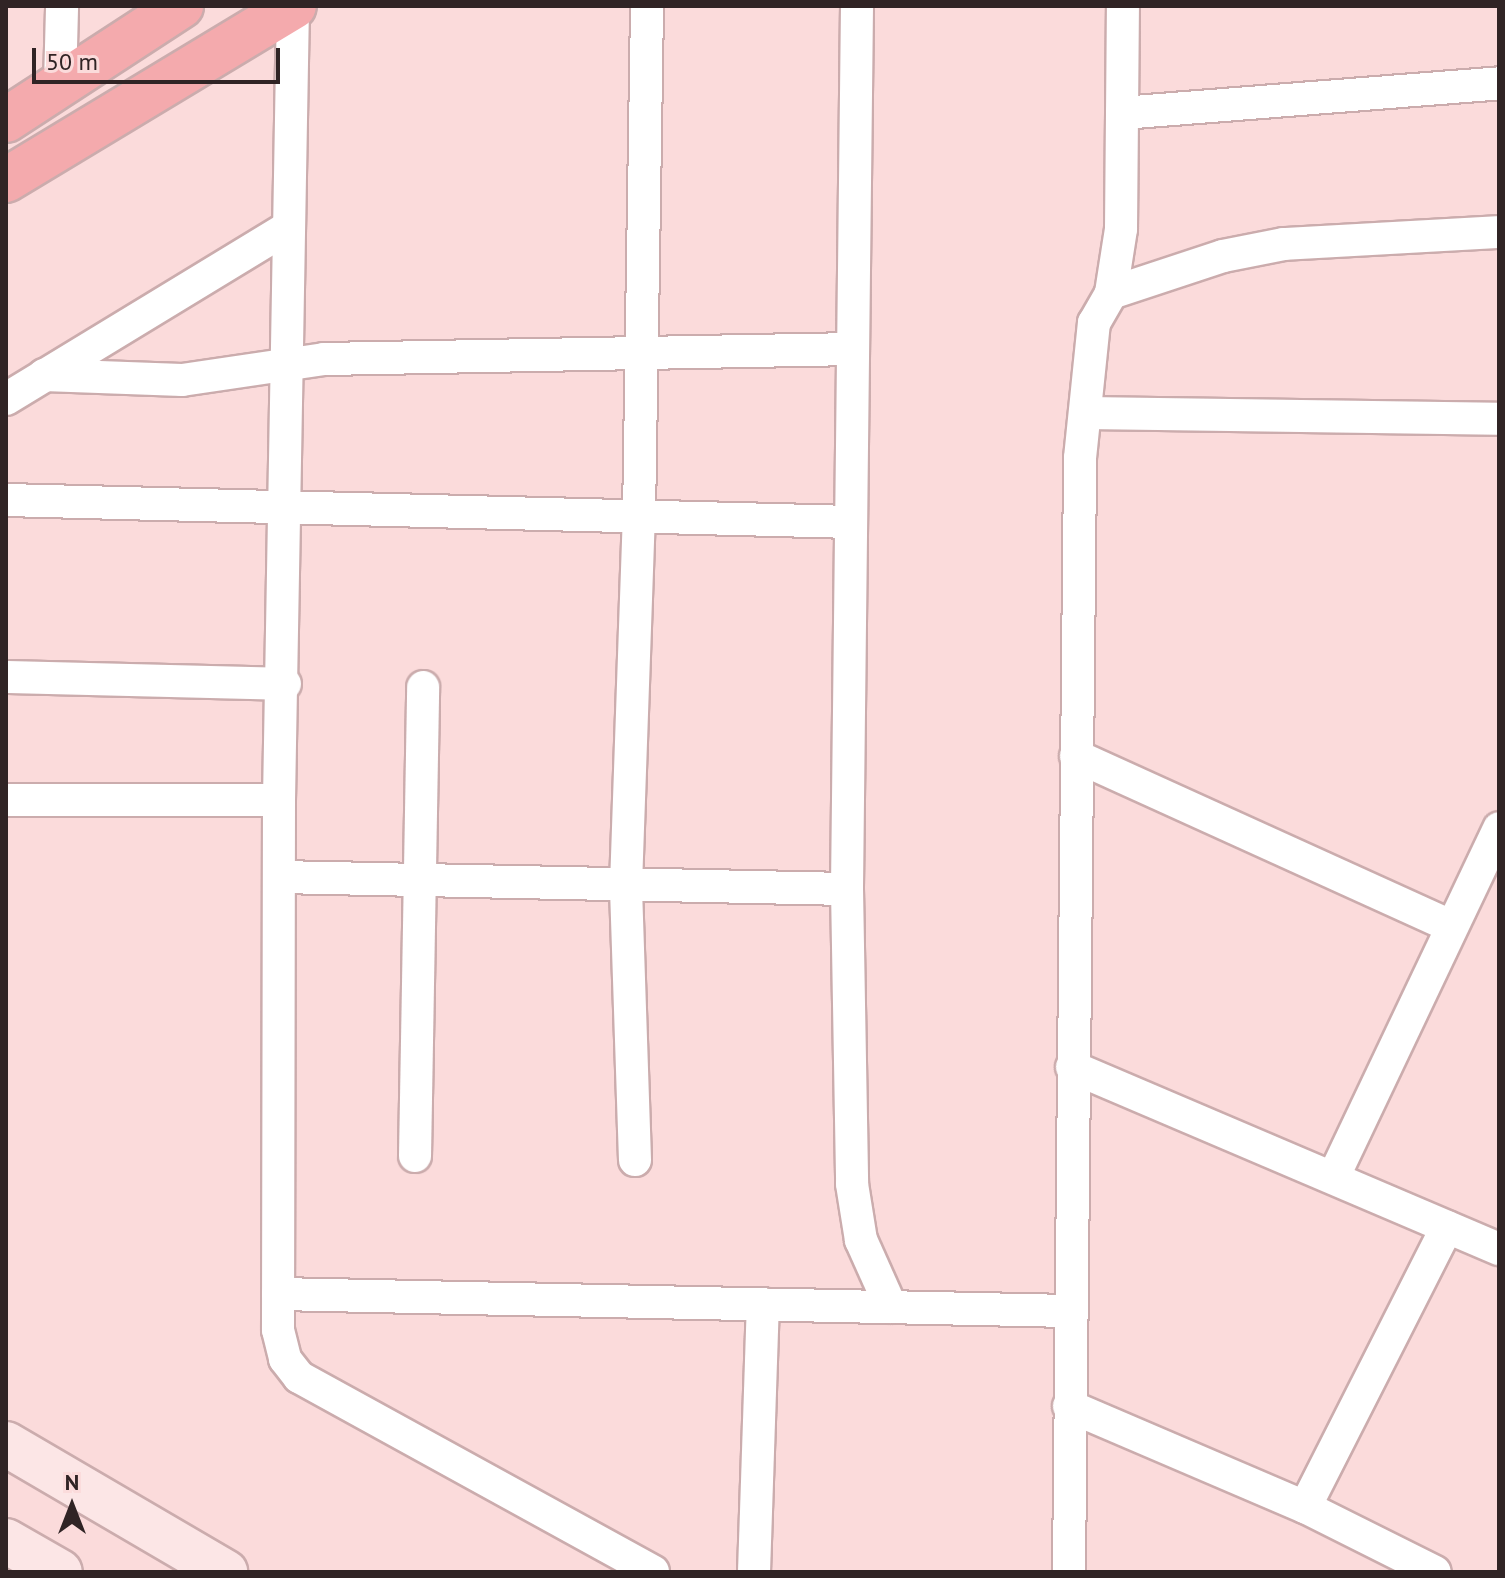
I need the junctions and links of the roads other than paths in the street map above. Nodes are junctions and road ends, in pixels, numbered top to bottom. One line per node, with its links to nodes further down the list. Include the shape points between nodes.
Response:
1 (62, 6): 8 (street)
2 (181, 6): 8 (highway)
3 (294, 6): 11 (highway); 12 (street)
4 (647, 6): 15 (street)
5 (857, 6): 16 (street)
6 (1123, 6): 9 (street)
7 (1499, 83): 9 (street)
8 (60, 85): 10 (highway)
9 (1122, 113): 14 (street, via 1121,229)
10 (6, 120)
11 (6, 180)
12 (289, 227): 17 (street); 18 (street)
13 (1499, 232): 14 (street, via 1284,244 1147,277)
14 (1111, 293): 20 (street, via 1088,346)
15 (641, 349): 16 (street); 17 (street); 24 (street)
16 (853, 349): 25 (street)
17 (285, 362): 18 (street, via 216,379); 23 (street)
18 (44, 375): 19 (street)
19 (6, 399)
20 (1085, 413): 21 (street); 29 (street)
21 (1499, 419)
22 (6, 500): 23 (street)
23 (286, 506): 24 (street); 27 (street)
24 (639, 517): 25 (street); 35 (street)
25 (851, 522): 36 (street)
26 (6, 677): 27 (street)
27 (285, 684): 31 (street)
28 (423, 687): 34 (street)
29 (1076, 756): 37 (street); 38 (street)
30 (6, 800): 31 (street)
31 (279, 800): 33 (street)
32 (1499, 828): 37 (street)
33 (279, 877): 34 (street); 44 (street)
34 (420, 881): 35 (street); 39 (street)
35 (626, 885): 36 (street); 40 (street)
36 (847, 889): 46 (street, via 852,1184 861,1240)
37 (1451, 926): 41 (street)
38 (1072, 1067): 41 (street); 47 (street)
39 (415, 1156)
40 (635, 1160)
41 (1334, 1176): 42 (street)
42 (1447, 1227): 43 (street); 50 (street)
43 (1499, 1249)
44 (278, 1294): 45 (street); 54 (street, via 285,1359 299,1377)
45 (763, 1304): 46 (street); 55 (street)
46 (891, 1307): 47 (street)
47 (1071, 1311): 48 (street)
48 (1069, 1406): 50 (street); 56 (street)
49 (6, 1444): 53 (main road)
50 (1305, 1507): 57 (street)
51 (6, 1541): 52 (main road)
52 (60, 1572)
53 (225, 1572)
54 (653, 1572)
55 (754, 1572)
56 (1069, 1572)
57 (1435, 1572)

